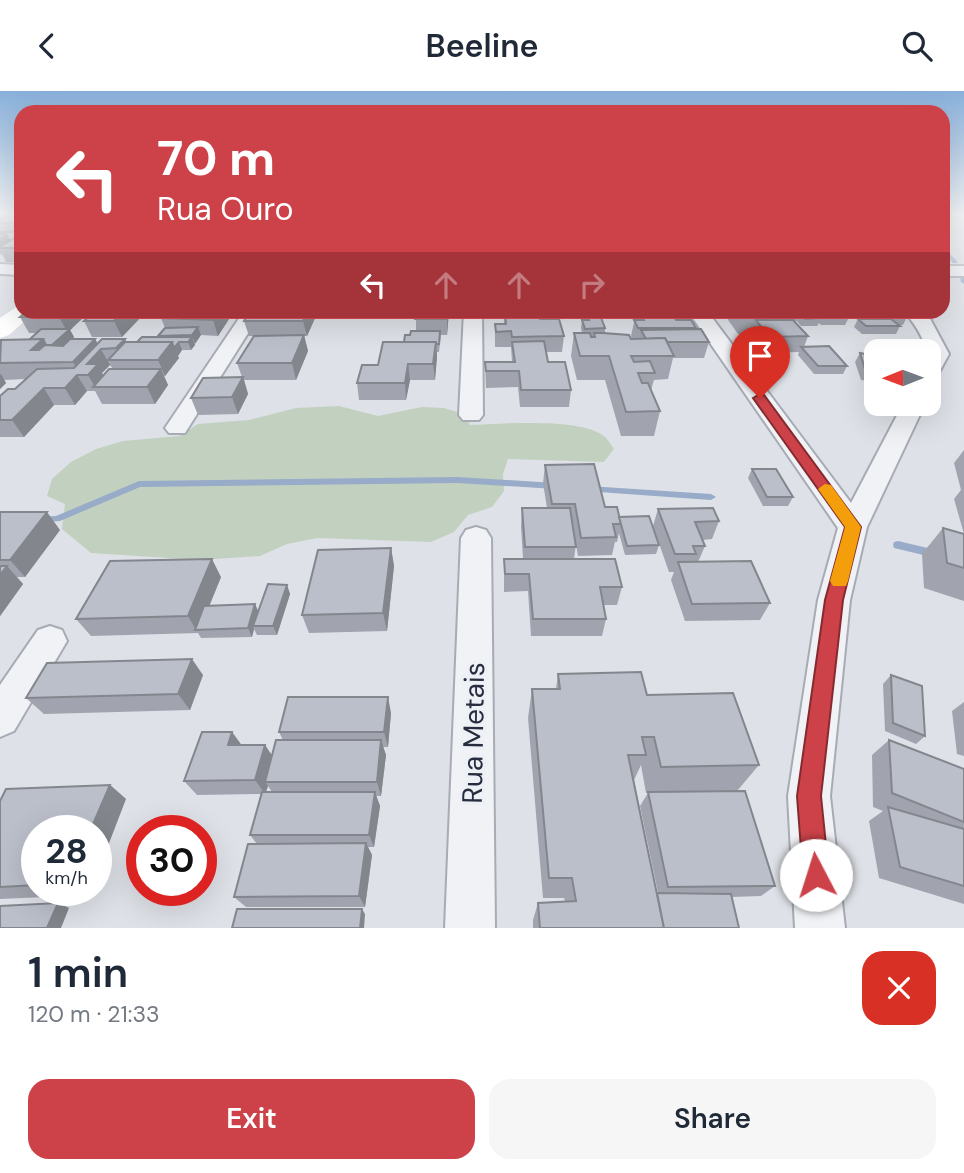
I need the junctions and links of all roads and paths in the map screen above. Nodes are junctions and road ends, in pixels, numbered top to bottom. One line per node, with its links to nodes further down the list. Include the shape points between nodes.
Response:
1 (14, 319): 6 (street)
2 (248, 319): 10 (street)
3 (473, 319): 8 (street)
4 (703, 319): 11 (street)
5 (922, 319): 7 (street)
6 (0, 330)
7 (932, 339)
8 (471, 415)
9 (908, 417): 11 (street)
10 (177, 428)
11 (853, 527): 16 (street, via 834,600 809,796)
12 (476, 538): 15 (street, Rua Metais)
13 (50, 641): 14 (street)
14 (0, 718)
15 (470, 928)
16 (820, 928)

